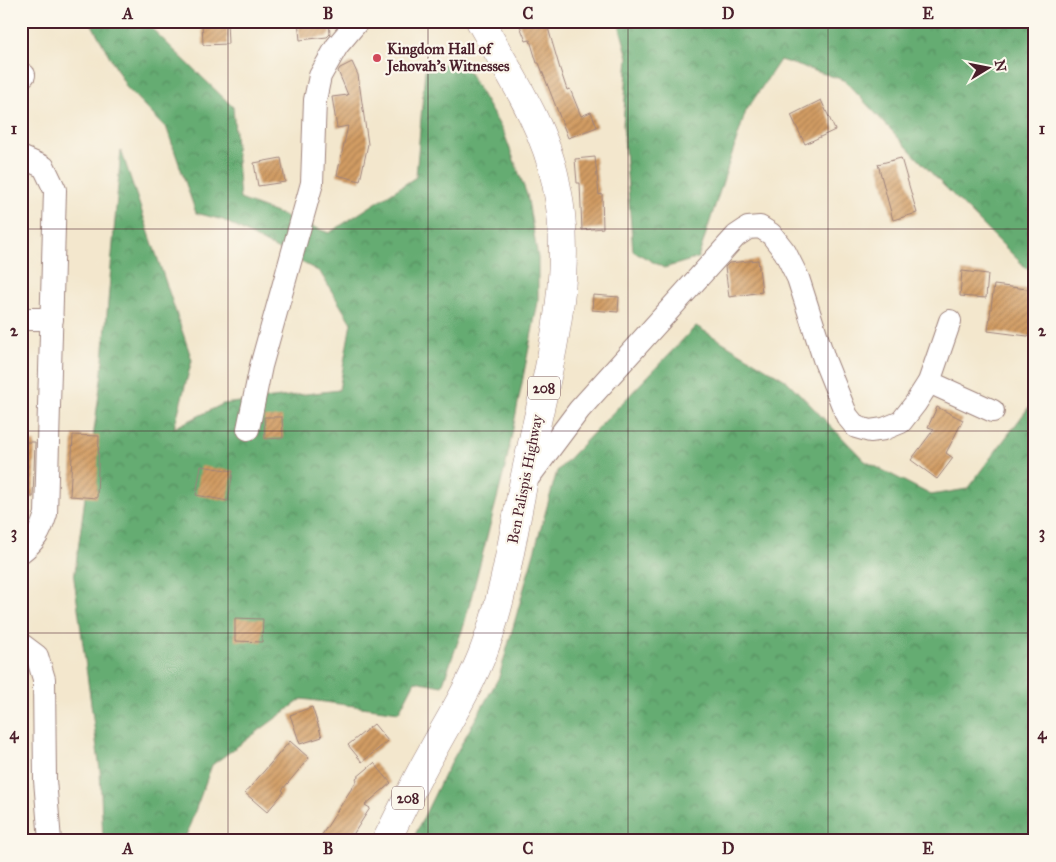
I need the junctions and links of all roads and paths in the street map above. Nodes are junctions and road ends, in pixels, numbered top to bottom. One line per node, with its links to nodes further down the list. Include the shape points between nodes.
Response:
1 (358, 21): 9 (street, via 336,46 320,76 315,100 312,183 261,366)
2 (480, 21): 10 (main road, Ben Palispis Highway / 208, via 528,104 556,180 563,221 564,248 554,336)
3 (21, 157): 5 (street, via 44,167 55,190)
4 (21, 319): 5 (street)
5 (52, 319): 11 (street, via 46,514 41,531)
6 (950, 321): 7 (street)
7 (930, 382): 8 (street); 10 (street, via 901,422 884,430 856,427 847,416 824,359 798,278 785,252 771,234 760,227 748,228 736,236 579,410)
8 (993, 411)
9 (248, 429)
10 (523, 485): 14 (main road, Ben Palispis Highway / 208, via 500,604 484,652)
11 (21, 552)
12 (21, 644): 13 (street, via 37,656 44,679)
13 (50, 841)
14 (386, 841)

